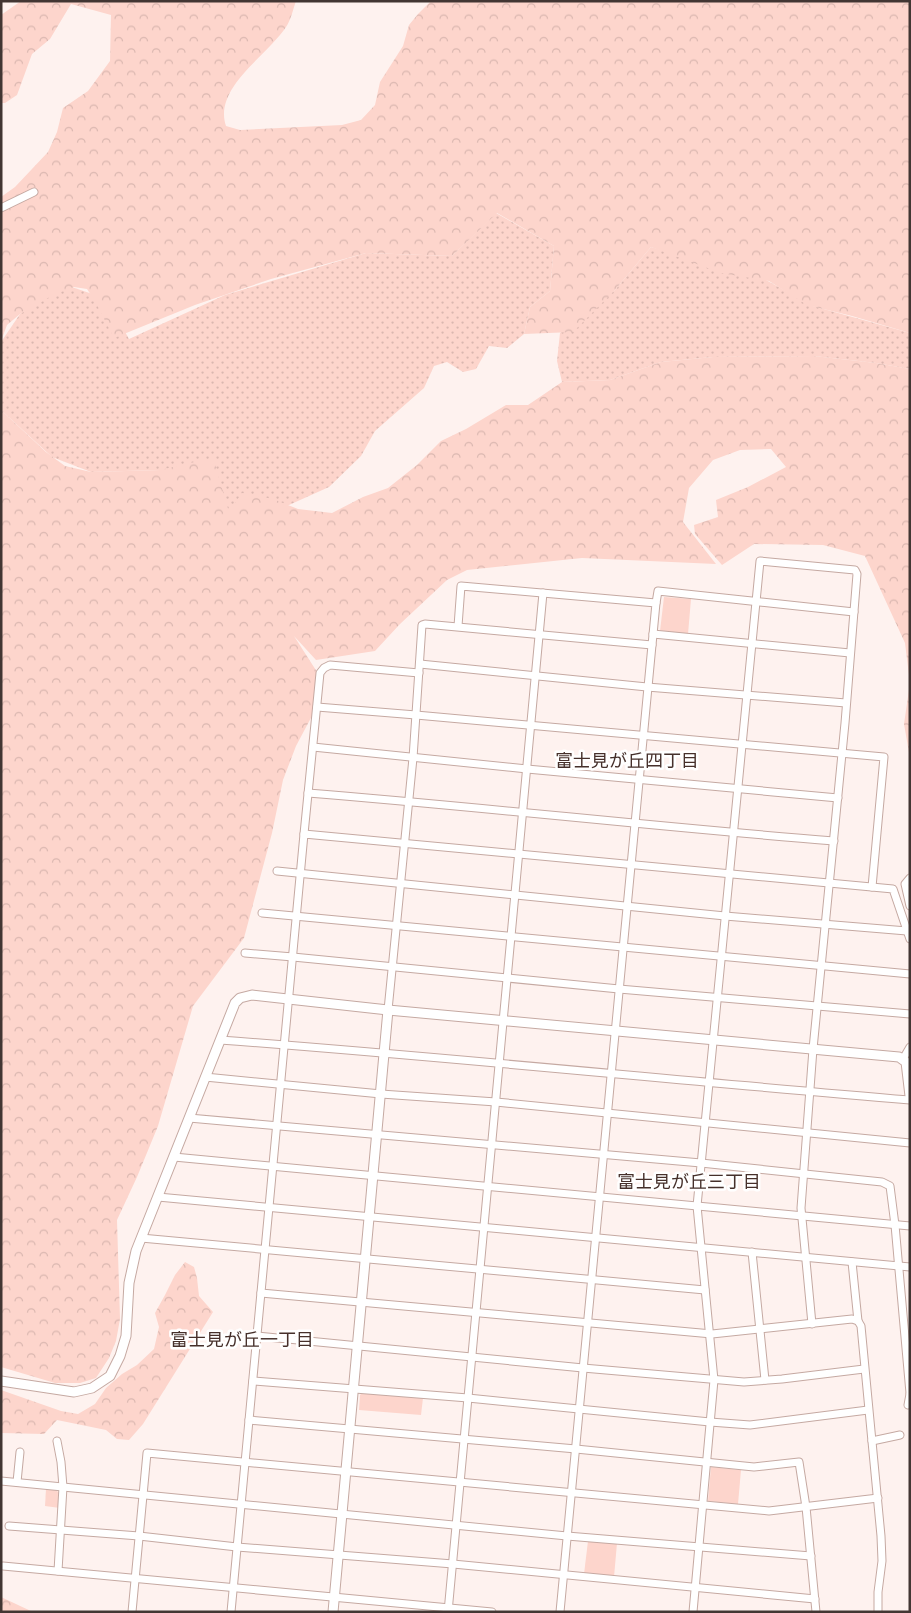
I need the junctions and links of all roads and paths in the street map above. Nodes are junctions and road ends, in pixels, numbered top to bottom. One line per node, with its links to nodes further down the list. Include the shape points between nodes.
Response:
1 (34, 192): 2 (street)
2 (1, 208)
3 (543, 593): 5 (street); 7 (street, via 461,586); 8 (street)
4 (756, 601): 5 (street, via 658,591); 6 (street); 6 (street, via 760,561 855,570 858,574); 10 (street)
5 (656, 603): 9 (street)
6 (854, 612): 12 (street)
7 (458, 626): 8 (street); 13 (street, via 422,625)
8 (540, 634): 11 (street); 15 (street)
9 (653, 634): 10 (street); 11 (street)
10 (751, 643): 12 (street); 17 (street)
11 (652, 646): 16 (street)
12 (850, 653): 18 (street)
13 (420, 664): 14 (street); 15 (street)
14 (420, 674): 19 (street, via 330,665 320,674); 20 (street)
15 (536, 676): 16 (street); 21 (street)
16 (647, 687): 17 (street); 22 (street)
17 (746, 695): 18 (street); 23 (street)
18 (846, 703): 25 (street)
19 (317, 707): 20 (street); 24 (street)
20 (416, 714): 21 (street); 26 (street)
21 (531, 725): 22 (street); 27 (street)
22 (643, 734): 23 (street); 28 (street)
23 (742, 745): 25 (street); 29 (street)
24 (312, 747): 26 (street); 30 (street)
25 (842, 753): 31 (street); 47 (street, via 884,757)
26 (413, 758): 27 (street); 32 (street)
27 (527, 769): 28 (street); 33 (street)
28 (639, 779): 29 (street); 34 (street)
29 (738, 789): 31 (street); 35 (street)
30 (308, 793): 32 (street); 36 (street)
31 (838, 798): 37 (street)
32 (409, 801): 33 (street); 38 (street)
33 (523, 812): 34 (street); 39 (street)
34 (634, 824): 35 (street); 40 (street)
35 (733, 833): 37 (street); 43 (street)
36 (304, 834): 38 (street); 42 (street)
37 (834, 841): 45 (street)
38 (405, 843): 39 (street); 46 (street)
39 (519, 854): 40 (street); 48 (street)
40 (630, 865): 43 (street); 49 (street)
41 (277, 871): 42 (street)
42 (300, 874): 46 (street); 52 (street)
43 (729, 874): 45 (street); 53 (street)
44 (910, 878): 50 (street, via 905,884)
45 (830, 883): 47 (street); 54 (street)
46 (401, 884): 48 (street); 55 (street)
47 (872, 887): 56 (street, via 893,889)
48 (515, 894): 49 (street); 57 (street)
49 (626, 905): 53 (street); 59 (street)
50 (910, 906)
51 (262, 913): 52 (street)
52 (296, 916): 55 (street); 61 (street)
53 (725, 916): 54 (street); 62 (street)
54 (826, 924): 56 (street); 63 (street)
55 (397, 925): 57 (street); 64 (street)
56 (907, 931): 58 (street)
57 (512, 936): 59 (street); 66 (street)
58 (910, 939)
59 (623, 946): 62 (street); 67 (street)
60 (245, 953): 61 (street)
61 (293, 956): 64 (street); 69 (street)
62 (721, 956): 63 (street); 68 (street)
63 (822, 965): 65 (street); 70 (street)
64 (393, 966): 66 (street); 71 (street)
65 (910, 974)
66 (508, 978): 67 (street); 73 (street)
67 (619, 989): 68 (street); 74 (street)
68 (717, 998): 70 (street); 76 (street)
69 (289, 999): 71 (street); 75 (street, via 252,995 240,998); 77 (street)
70 (818, 1007): 72 (street); 79 (street)
71 (388, 1010): 73 (street); 80 (street)
72 (910, 1014)
73 (504, 1020): 74 (street); 82 (street)
74 (615, 1030): 76 (street); 83 (street)
75 (220, 1040): 77 (street); 84 (street)
76 (713, 1040): 79 (street); 85 (street)
77 (284, 1044): 80 (street); 86 (street)
78 (910, 1048): 81 (street)
79 (814, 1049): 81 (street); 87 (street)
80 (384, 1052): 82 (street); 88 (street)
81 (903, 1059): 89 (street)
82 (500, 1064): 83 (street); 90 (street)
83 (611, 1074): 85 (street); 91 (street)
84 (205, 1077): 86 (street); 92 (street)
85 (710, 1082): 87 (street); 93 (street)
86 (281, 1084): 88 (street); 94 (street)
87 (810, 1092): 89 (street); 95 (street)
88 (381, 1094): 90 (street); 96 (street)
89 (910, 1098)
90 (496, 1102): 91 (street); 98 (street)
91 (607, 1113): 93 (street); 99 (street)
92 (189, 1118): 94 (street); 100 (street)
93 (706, 1123): 95 (street); 101 (street)
94 (277, 1126): 96 (street); 102 (street)
95 (807, 1133): 97 (street); 103 (street)
96 (377, 1135): 98 (street); 104 (street)
97 (910, 1143)
98 (492, 1145): 99 (street); 105 (street)
99 (603, 1155): 101 (street); 107 (street)
100 (174, 1157): 102 (street); 106 (street)
101 (701, 1163): 103 (street); 108 (street)
102 (273, 1166): 104 (street); 109 (street)
103 (803, 1174): 110 (street); 112 (street, via 882,1182 890,1186)
104 (373, 1176): 105 (street); 111 (street)
105 (488, 1186): 107 (street); 114 (street)
106 (158, 1197): 109 (street); 116 (street)
107 (599, 1197): 108 (street); 115 (street)
108 (697, 1206): 110 (street); 117 (street)
109 (269, 1207): 111 (street); 118 (street)
110 (801, 1216): 112 (street); 120 (street)
111 (370, 1217): 114 (street); 121 (street)
112 (895, 1225): 113 (street); 123 (street)
113 (910, 1226)
114 (484, 1228): 115 (street); 125 (street)
115 (596, 1236): 117 (street); 126 (street)
116 (141, 1238): 118 (street); 143 (street, via 128,1283 126,1336 110,1376 92,1388 74,1392)
117 (701, 1248): 119 (street); 127 (street)
118 (265, 1250): 121 (street); 128 (street)
119 (752, 1252): 120 (street); 134 (street)
120 (805, 1258): 122 (street); 133 (street)
121 (366, 1259): 125 (street); 129 (street)
122 (852, 1262): 123 (street); 131 (street)
123 (899, 1266): 124 (street); 146 (street)
124 (910, 1267)
125 (480, 1270): 126 (street); 130 (street)
126 (591, 1280): 127 (street); 132 (street)
127 (705, 1290): 135 (street)
128 (261, 1293): 129 (street); 136 (street)
129 (362, 1302): 130 (street); 137 (street)
130 (476, 1313): 132 (street); 138 (street)
131 (858, 1321): 133 (street); 140 (street)
132 (587, 1323): 135 (street); 139 (street)
133 (812, 1324): 134 (street)
134 (760, 1329): 135 (street); 142 (street)
135 (709, 1334): 141 (street)
136 (257, 1336): 137 (street); 144 (street)
137 (358, 1345): 138 (street); 145 (street)
138 (472, 1356): 139 (street); 147 (street)
139 (583, 1368): 141 (street); 149 (street)
140 (864, 1369): 142 (street); 150 (street)
141 (714, 1380): 142 (street); 152 (street)
142 (765, 1380)
143 (1, 1381)
144 (253, 1381): 145 (street); 151 (street)
145 (354, 1388): 147 (street); 153 (street)
146 (910, 1393): 148 (street)
147 (468, 1398): 149 (street); 155 (street)
148 (908, 1405)
149 (579, 1410): 152 (street); 158 (street)
150 (868, 1410): 152 (street, via 750,1425); 157 (street)
151 (249, 1420): 153 (street); 160 (street)
152 (710, 1422): 161 (street)
153 (350, 1430): 155 (street); 162 (street)
154 (900, 1435): 157 (street)
155 (464, 1440): 158 (street); 165 (street)
156 (57, 1441): 166 (street)
157 (872, 1441): 169 (street)
158 (576, 1449): 161 (street); 167 (street)
159 (20, 1452): 164 (street)
160 (245, 1462): 162 (street); 168 (street, via 147,1453); 170 (street)
161 (706, 1464): 171 (street); 172 (street, via 754,1467 799,1462)
162 (346, 1472): 165 (street); 173 (street)
163 (1, 1481): 164 (street)
164 (17, 1482): 166 (street)
165 (460, 1482): 167 (street); 174 (street)
166 (64, 1487): 168 (street); 176 (street)
167 (571, 1493): 171 (street); 178 (street)
168 (142, 1494): 170 (street); 177 (street)
169 (878, 1498): 172 (street); 200 (street, via 882,1561)
170 (241, 1504): 173 (street); 179 (street)
171 (702, 1505): 172 (street, via 769,1511); 180 (street)
172 (806, 1507): 182 (street)
173 (342, 1514): 174 (street); 181 (street)
174 (456, 1525): 178 (street); 183 (street)
175 (9, 1526): 176 (street)
176 (61, 1530): 177 (street); 185 (street)
177 (139, 1536): 179 (street); 187 (street)
178 (568, 1536): 180 (street); 186 (street)
179 (237, 1547): 181 (street); 188 (street)
180 (698, 1547): 182 (street); 189 (street)
181 (339, 1556): 183 (street); 190 (street)
182 (811, 1556): 191 (street)
183 (453, 1564): 186 (street); 192 (street)
184 (3, 1566): 185 (street)
185 (58, 1571): 187 (street)
186 (564, 1575): 189 (street); 197 (street)
187 (135, 1579): 188 (street); 193 (street)
188 (233, 1588): 190 (street); 194 (street)
189 (695, 1588): 191 (street); 198 (street)
190 (335, 1597): 192 (street); 195 (street)
191 (815, 1599): 199 (street)
192 (449, 1610): 196 (street)
193 (132, 1612)
194 (231, 1612)
195 (333, 1612)
196 (492, 1612)
197 (560, 1612)
198 (692, 1612)
199 (816, 1612)
200 (878, 1612)

